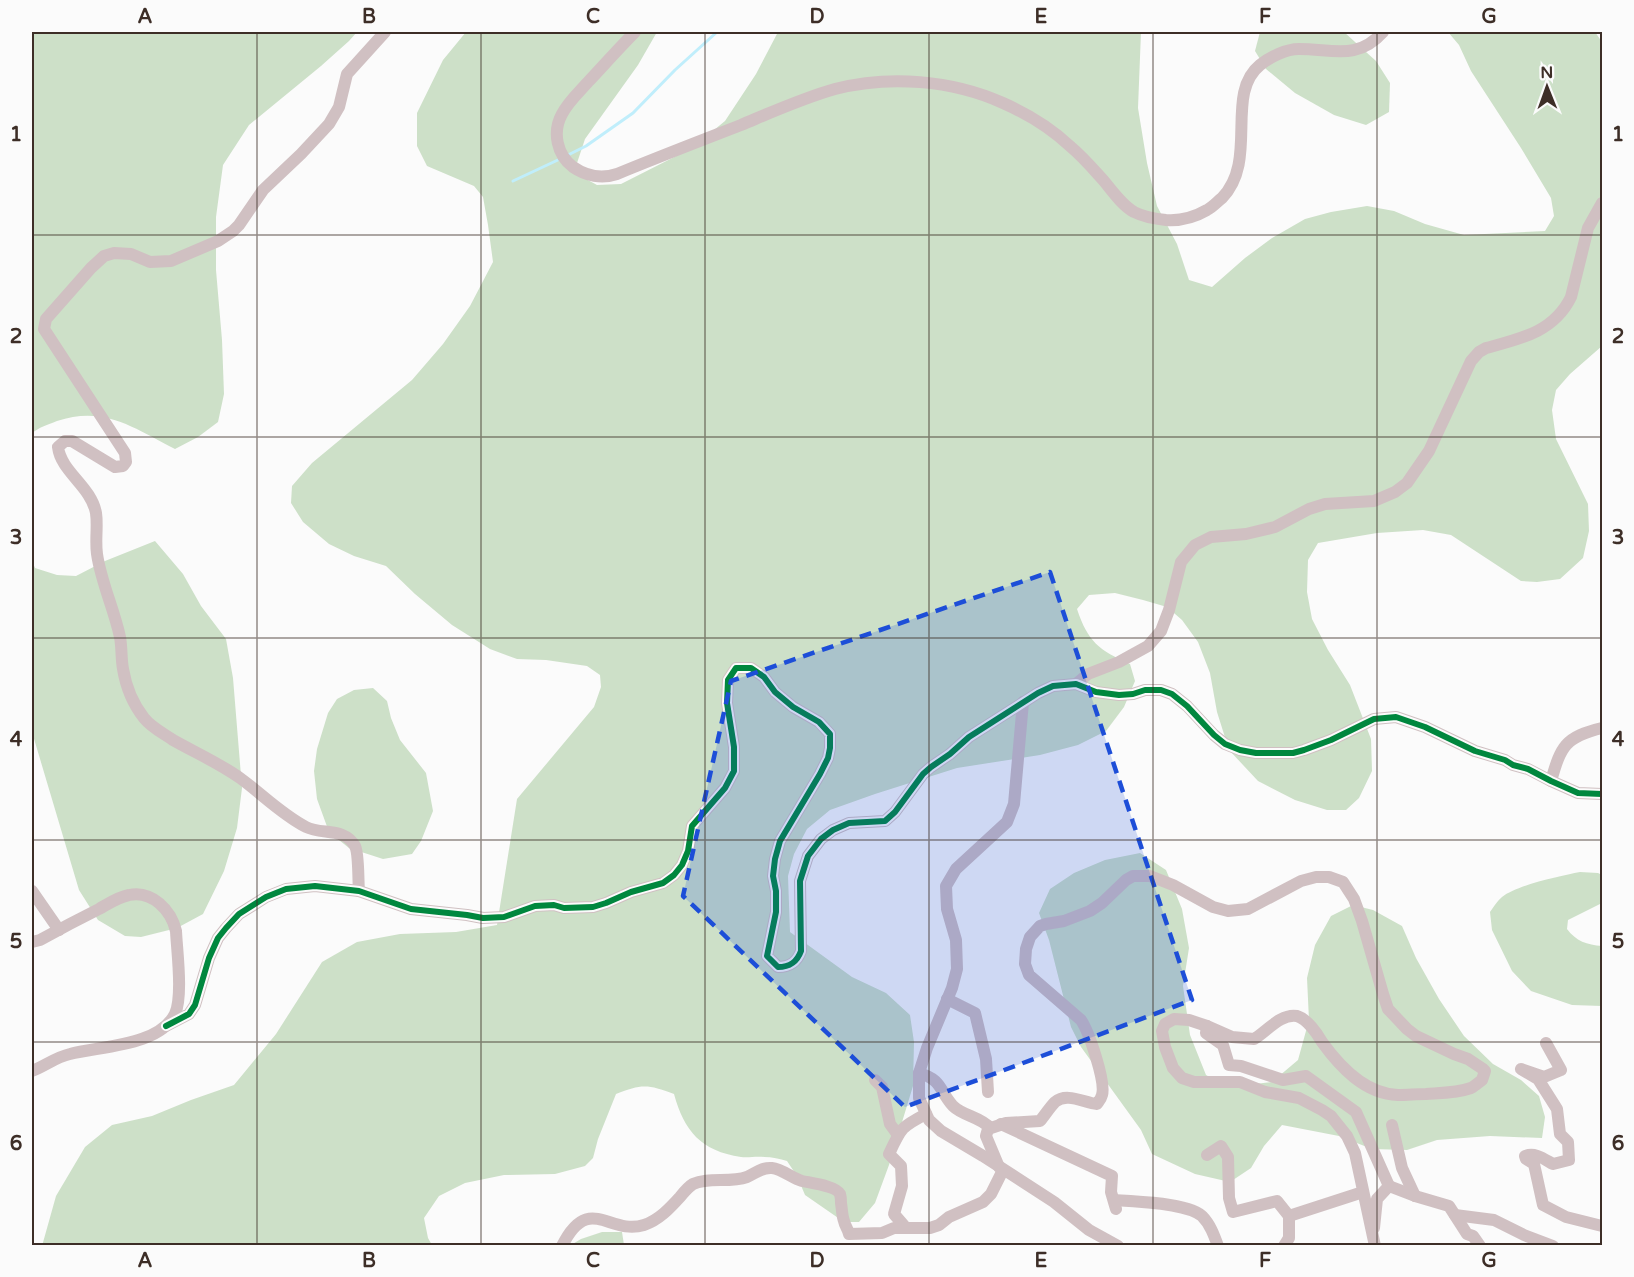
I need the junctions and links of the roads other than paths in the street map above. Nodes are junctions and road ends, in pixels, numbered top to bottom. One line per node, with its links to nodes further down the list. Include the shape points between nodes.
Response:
1 (385, 32): 11 (street, via 347,74 339,108 329,124 263,190 233,231 171,261 150,262 131,254 104,256 46,319 44,329 125,453 126,462 115,467 72,441 58,447 59,456 93,503 97,554 134,704 156,729 216,762 308,828 348,837 356,848)
2 (635, 32): 3 (street, via 561,114 556,141 567,163 590,175 617,174 835,89 885,82 925,83 973,92 1025,114 1072,147 1133,211 1173,221 1210,209 1232,185 1240,161 1246,85 1261,64 1298,49 1354,51)
3 (1383, 32)
4 (1602, 203): 5 (street, via 1588,228 1567,306 1556,319 1530,336 1479,352 1471,361 1429,451 1407,483 1374,501 1325,504 1275,527 1211,537 1194,545 1181,562 1161,632 1149,646 1088,674)
5 (1076, 684): 6 (street, via 1053,686); 8 (street, via 1119,695 1145,690 1172,694 1214,735 1239,750 1293,753 1374,719 1396,717)
6 (1023, 702): 11 (street, via 931,767 885,821 849,823 821,839 808,856 800,881 801,951 798,960 787,967 778,967 767,956 776,912 774,859 780,841 828,758 830,734 819,722 792,707 751,668 736,668 728,680 734,771 726,788 692,826 682,865 663,883 593,907 534,906 504,917 483,918 411,909); 14 (street, via 1014,804 1007,822 956,868 946,886 957,969)
7 (1602, 728): 8 (street, via 1574,738 1558,759)
8 (1551, 781): 9 (street, via 1578,793)
9 (1602, 794)
10 (32, 891): 12 (street)
11 (359, 891): 15 (street, via 315,886 286,889 239,914 218,938 195,1005 189,1014)
12 (59, 930): 13 (street); 15 (street, via 129,894 152,898 162,905 174,920 176,931 179,1000)
13 (32, 942)
14 (947, 999): 19 (street); 21 (street, via 975,1013 986,1059)
15 (166, 1026): 18 (street, via 147,1038 69,1054)
16 (1207, 1026): 24 (street, via 1232,1037 1254,1039 1284,1018 1301,1018 1351,1075 1363,1085 1386,1094 1471,1088 1482,1080 1485,1071 1416,1036 1388,1009 1354,898 1343,882 1316,877 1248,909 1228,911 1150,876 1133,876 1090,911 1040,926 1026,949 1029,975 1087,1028 1102,1080 1102,1095 1097,1104 1062,1098 1040,1121); 28 (street, via 1206,1033 1223,1045 1229,1065 1283,1080 1306,1076 1356,1112); 29 (street, via 1189,1020 1165,1023 1165,1047 1173,1068 1182,1078 1194,1082 1240,1082 1265,1092 1299,1098 1322,1110 1347,1136 1355,1153)
17 (1546, 1043): 33 (street, via 1561,1071 1544,1077 1521,1069 1538,1079 1557,1109 1560,1134 1568,1142 1569,1160 1553,1164 1537,1155 1525,1156 1534,1164 1543,1205)
18 (32, 1071)
19 (919, 1073): 22 (street, via 919,1098); 24 (street, via 937,1083 952,1105 963,1113)
20 (875, 1080): 25 (street, via 882,1087 890,1124)
21 (988, 1092)
22 (926, 1114): 25 (street, via 905,1125); 27 (street, via 940,1131)
23 (1392, 1125): 30 (street, via 1401,1168)
24 (995, 1126): 27 (street, via 986,1136); 38 (street, via 1112,1176 1115,1204 1181,1207 1201,1215)
25 (898, 1135): 34 (street, via 889,1154 901,1166 902,1186 894,1214)
26 (1207, 1155): 32 (street, via 1221,1146 1228,1157 1233,1212 1276,1201)
27 (1001, 1169): 34 (street, via 991,1194 983,1202 930,1228); 37 (street, via 1054,1202 1089,1230)
28 (1389, 1186): 30 (street); 35 (street, via 1377,1199)
29 (1363, 1192): 32 (street); 35 (street)
30 (1415, 1196): 31 (street, via 1449,1206)
31 (1455, 1215): 40 (street); 41 (street, via 1494,1220)
32 (1289, 1216): 39 (street)
33 (1602, 1226)
34 (906, 1228): 36 (street, via 849,1234 840,1194 774,1168 759,1169 747,1177 690,1185 665,1212 642,1226 588,1218 569,1231)
35 (1374, 1244)
36 (562, 1245)
37 (1118, 1245)
38 (1218, 1245)
39 (1284, 1245)
40 (1480, 1245)
41 (1553, 1245)

